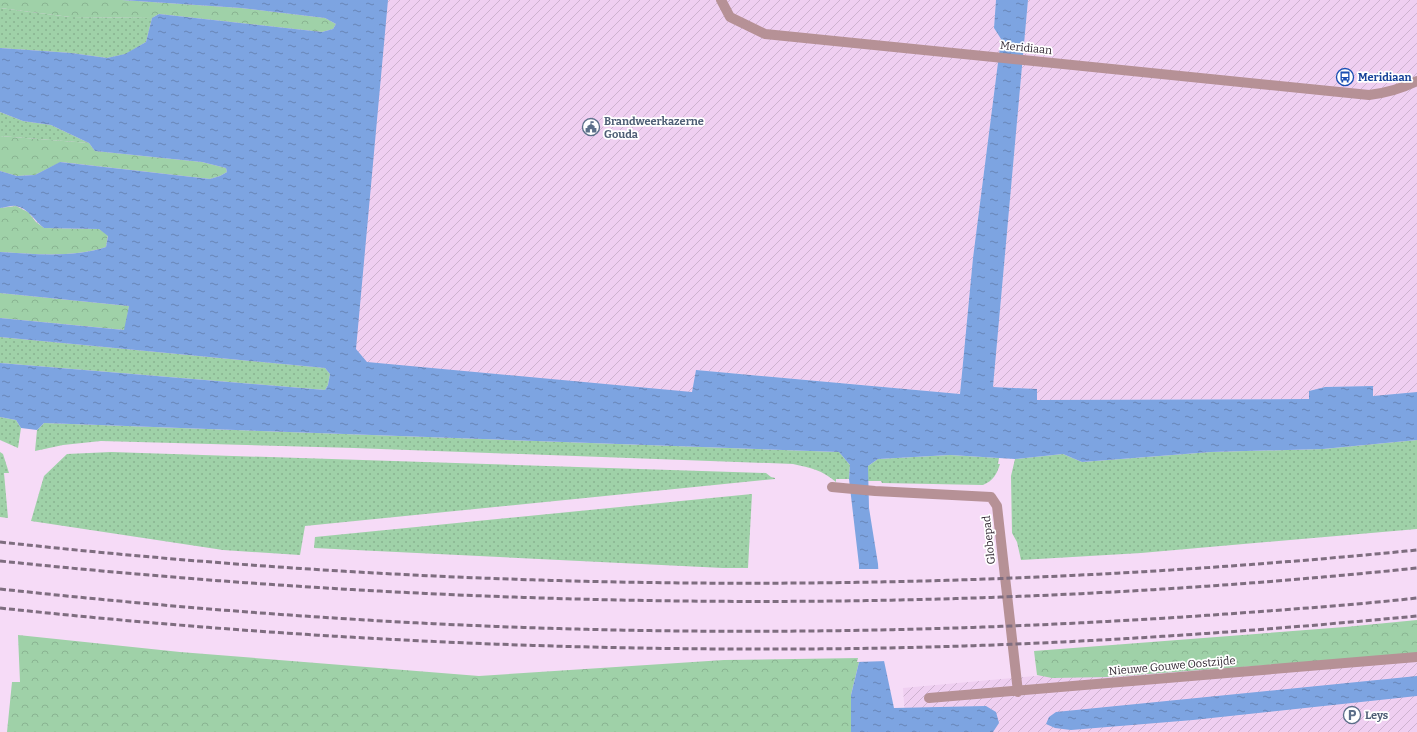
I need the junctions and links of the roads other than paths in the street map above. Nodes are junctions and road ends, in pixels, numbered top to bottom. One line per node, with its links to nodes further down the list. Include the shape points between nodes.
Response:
1 (721, 0): 2 (street, Meridiaan, via 730,17 765,34 1369,95 1388,93)
2 (1417, 81)
3 (832, 487): 5 (street, Globepad, via 991,497 997,506)
4 (1417, 658): 5 (street, Nieuwe Gouwe Oostzijde)
5 (1018, 692): 6 (street, Nieuwe Gouwe Oostzijde)
6 (929, 698)

